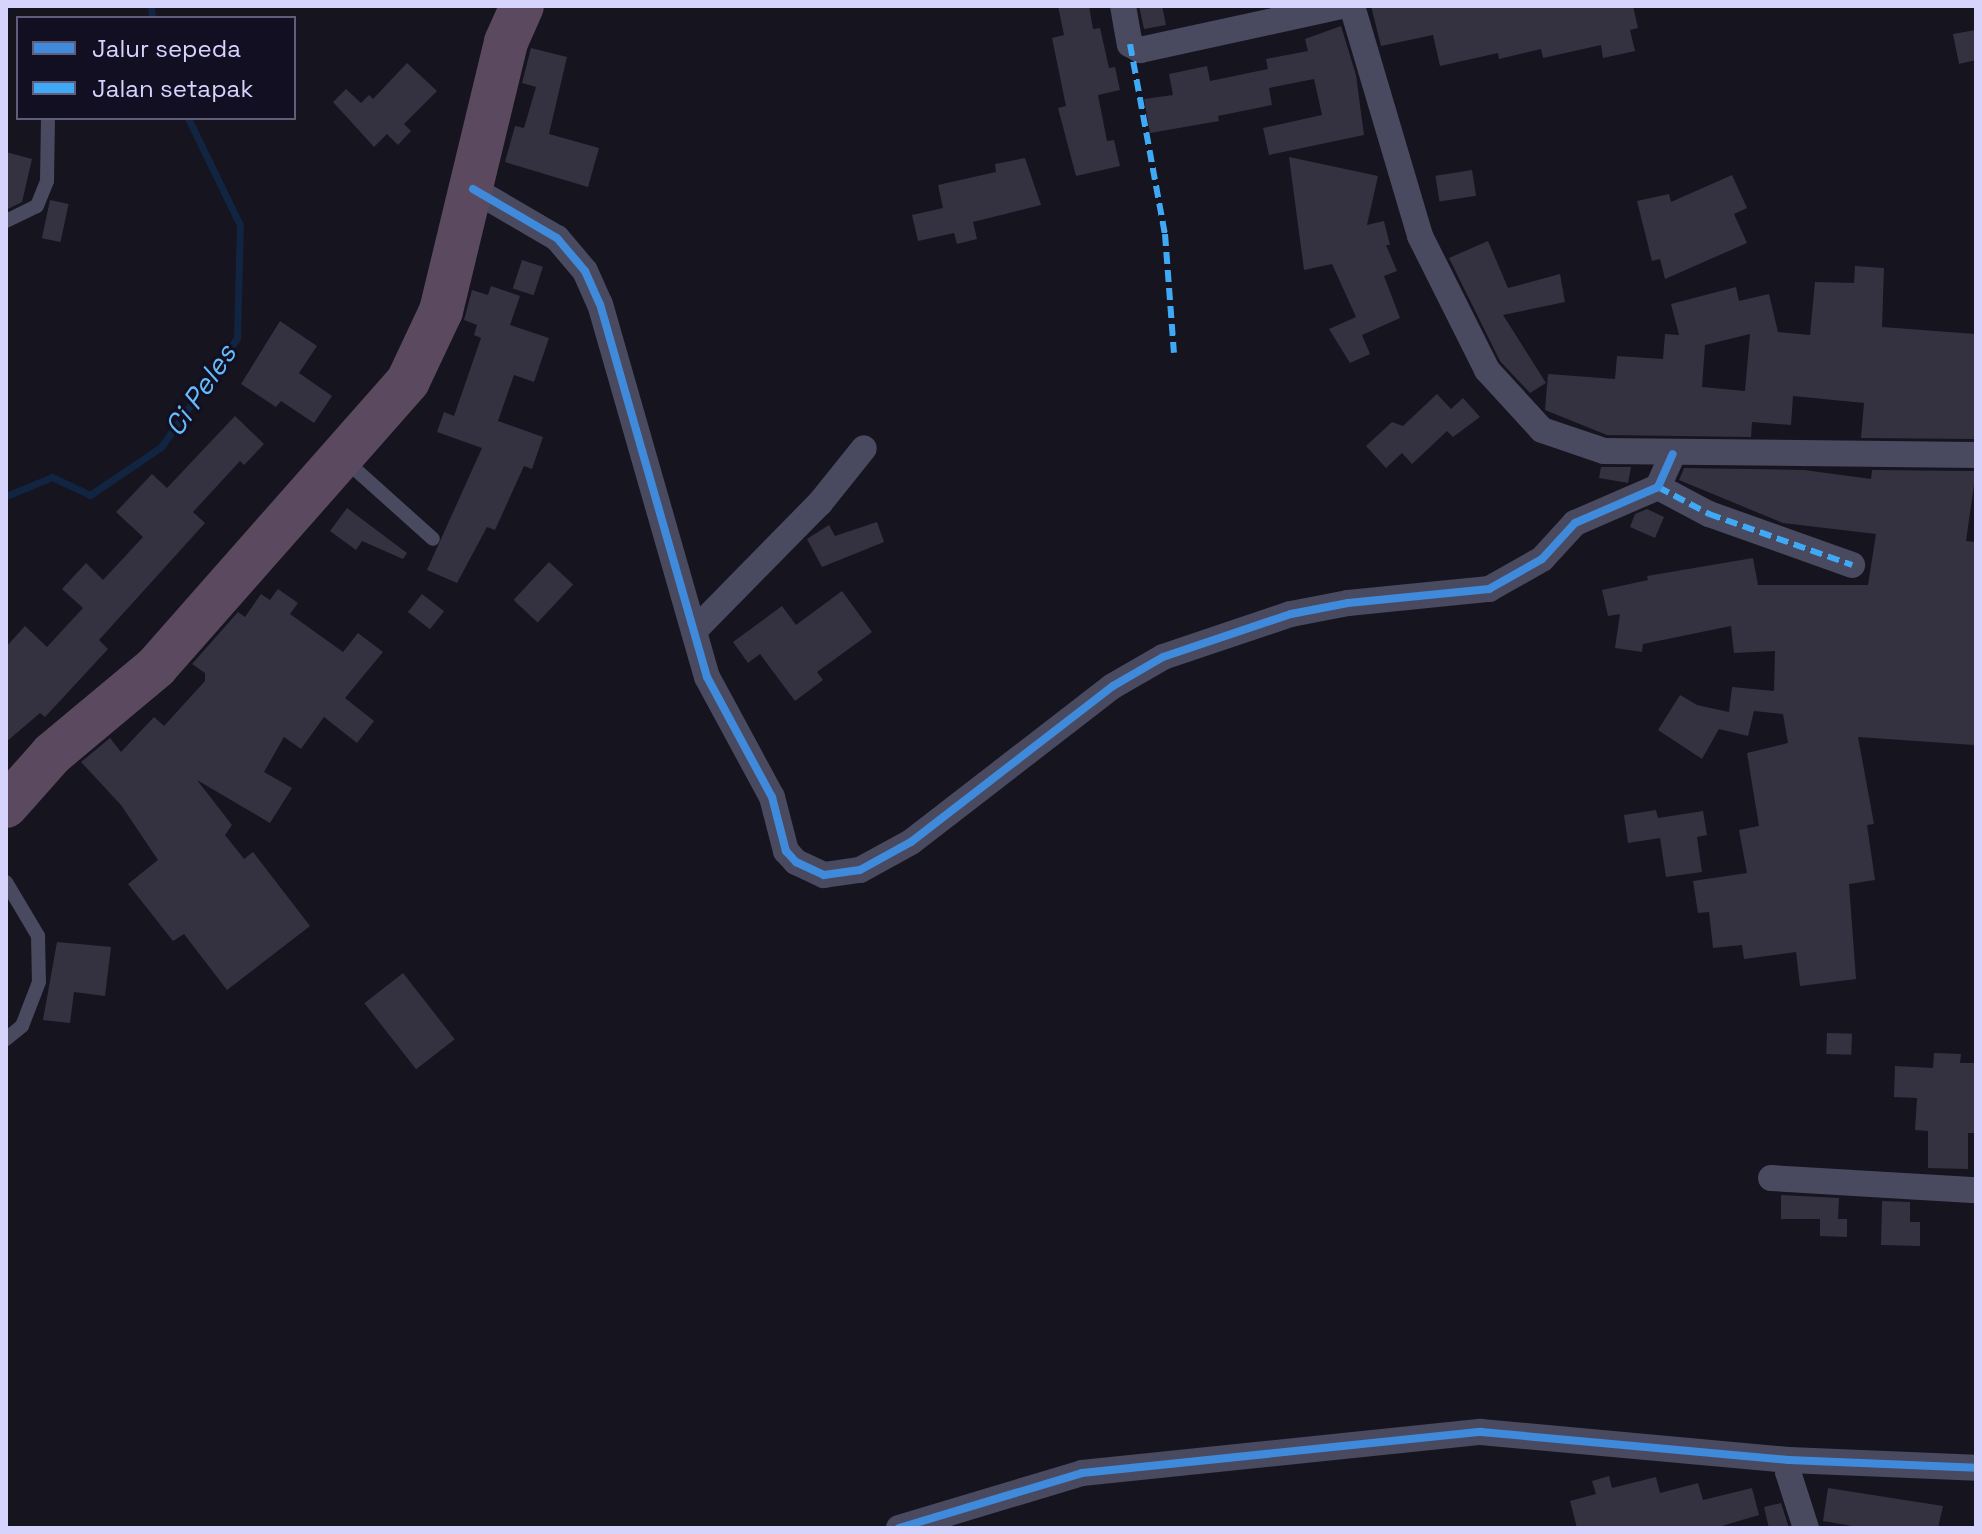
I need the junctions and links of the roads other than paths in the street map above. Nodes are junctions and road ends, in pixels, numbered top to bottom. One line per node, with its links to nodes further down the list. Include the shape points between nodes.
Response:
1 (522, 6): 6 (highway, via 506,42)
2 (1123, 6): 3 (street, via 1130,44 1140,50)
3 (1341, 6)
4 (1352, 6): 9 (street, via 1420,236 1487,370 1542,430 1604,451)
5 (48, 120): 7 (lane, via 42,194 37,206)
6 (473, 189): 11 (highway, via 441,311 422,355 392,405); 15 (street, via 557,238 585,271 600,304)
7 (6, 221)
8 (864, 448): 15 (street, via 820,503)
9 (1673, 454): 10 (street); 12 (street)
10 (1976, 455)
11 (342, 457): 13 (lane); 16 (highway, via 156,667 52,754)
12 (1658, 487): 14 (street, via 1709,514); 15 (street, via 1575,523 1542,559 1489,589 1291,614 1163,657 1113,686 946,818 875,864 843,875 810,871 786,851 772,797 716,697)
13 (433, 539)
14 (1852, 565)
15 (694, 631)
16 (6, 806)
17 (6, 882): 18 (lane, via 38,936 39,982 22,1026)
18 (6, 1039)
19 (1771, 1178): 20 (street)
20 (1976, 1190)
21 (1789, 1460): 22 (street); 23 (street, via 1481,1432 1082,1473); 24 (street)
22 (1976, 1468)
23 (899, 1528)
24 (1806, 1528)

